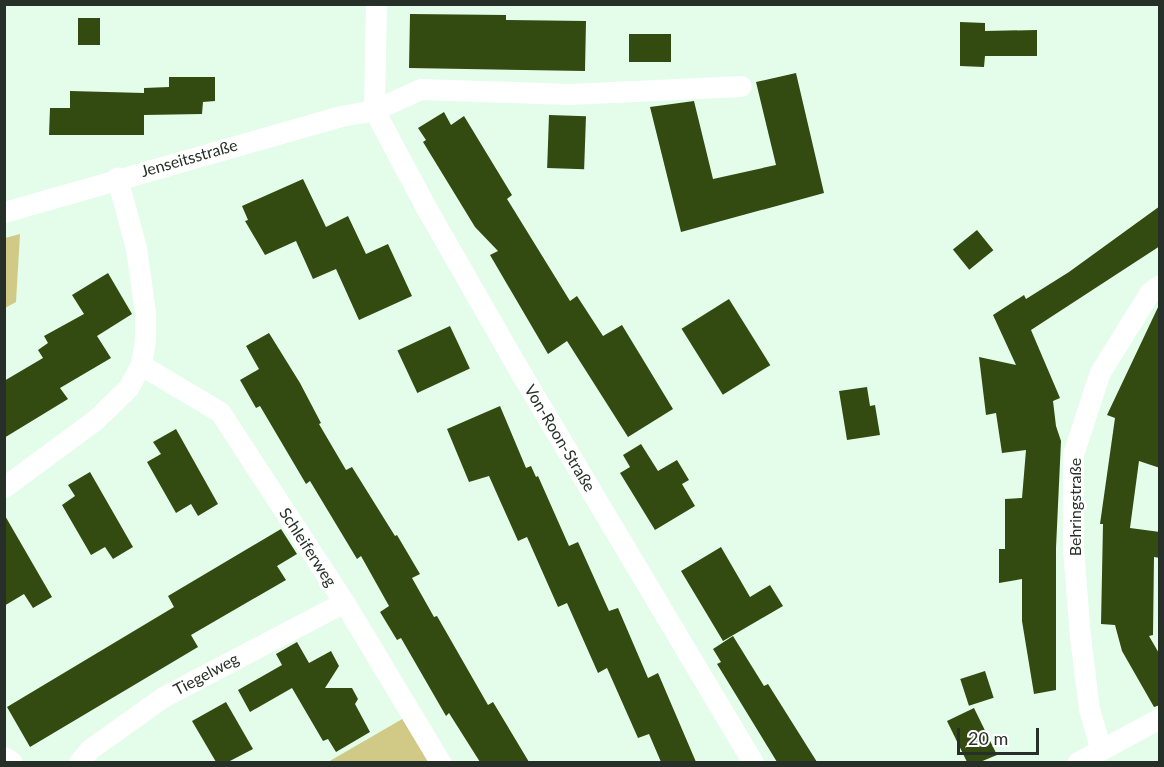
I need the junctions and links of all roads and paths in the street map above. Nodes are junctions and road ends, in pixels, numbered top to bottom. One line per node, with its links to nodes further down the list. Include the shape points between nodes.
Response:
1 (376, 4): 3 (street, Von-Roon-Straße)
2 (741, 86): 3 (street, via 570,94 421,89)
3 (374, 110): 4 (street, Jenseitsstraße); 16 (street, Von-Roon-Straße, via 522,375)
4 (117, 178): 5 (street, Jenseitsstraße); 7 (street, via 136,249 145,312)
5 (4, 212)
6 (1160, 285): 11 (street, Behringstraße, via 1150,292 1100,372 1073,454 1073,548 1080,637 1089,709)
7 (141, 365): 8 (street, via 128,388 94,420); 9 (street, Schleiferweg, via 220,412)
8 (4, 487)
9 (344, 602): 14 (street, Tiegelweg, via 163,697 90,749); 15 (street, Schleiferweg)
10 (1160, 718): 11 (street)
11 (1101, 750): 17 (street)
12 (4, 757): 13 (street)
13 (12, 762)
14 (79, 762)
15 (440, 762)
16 (753, 762)
17 (1078, 762)

